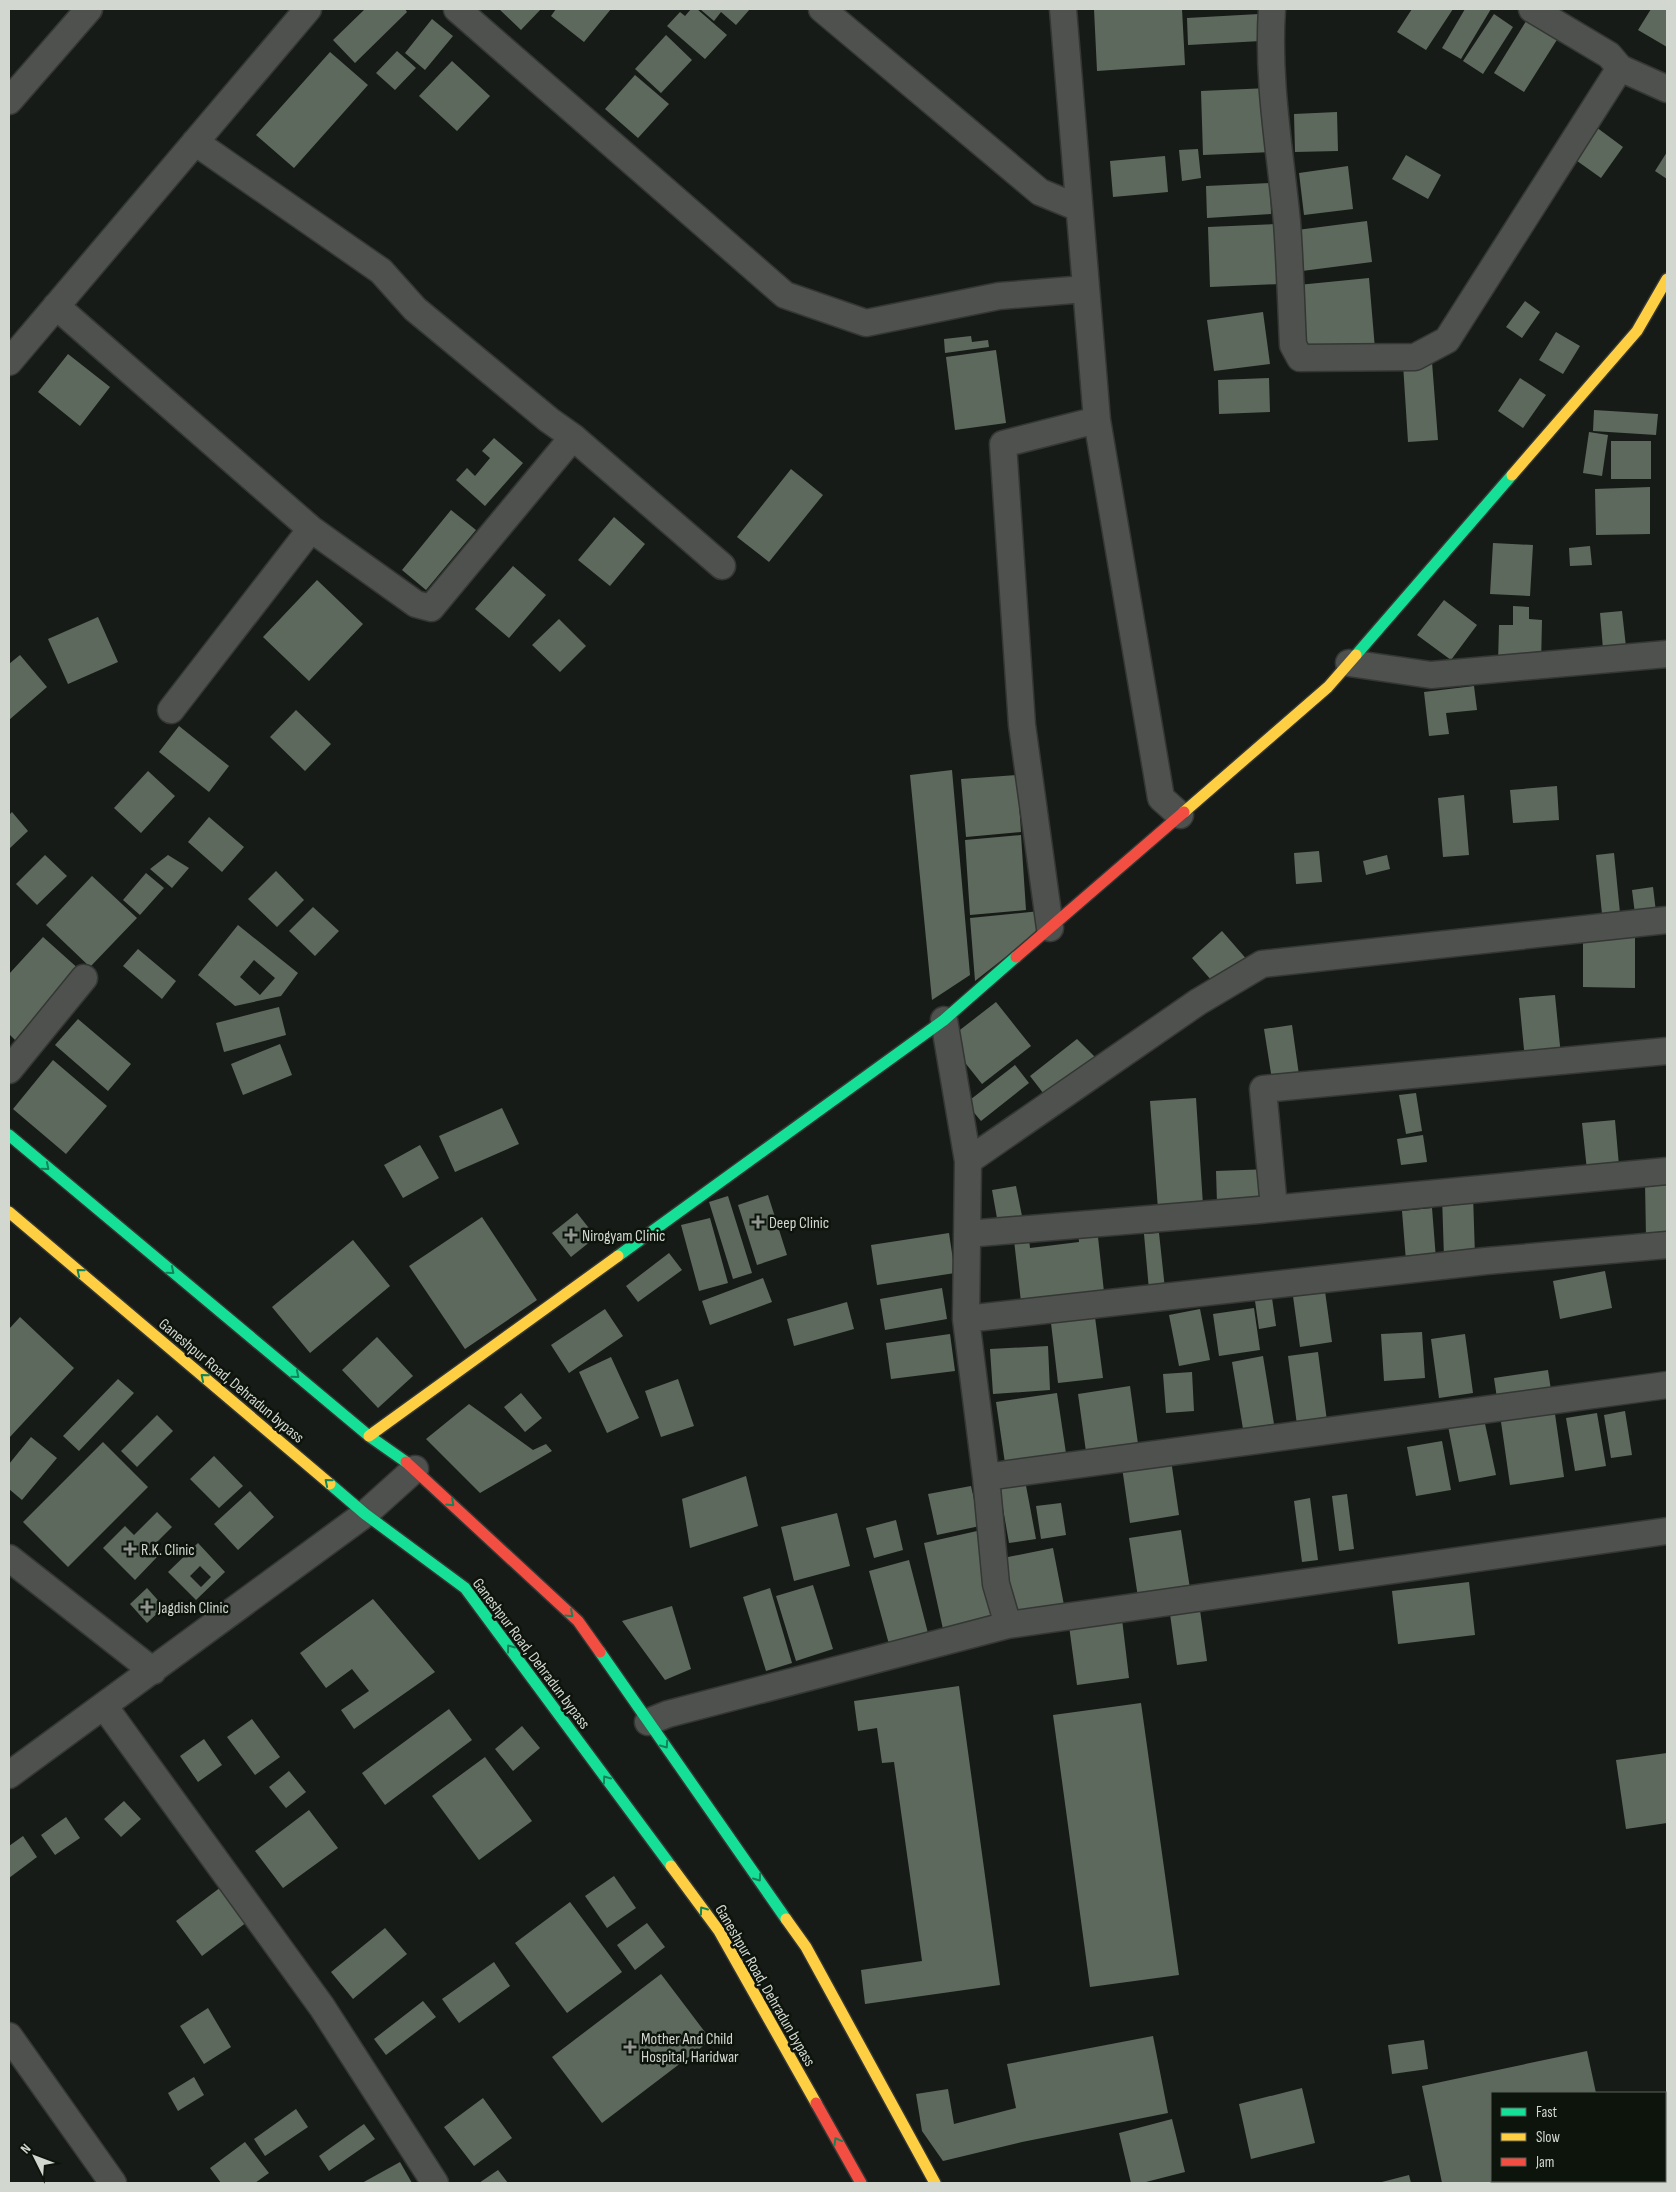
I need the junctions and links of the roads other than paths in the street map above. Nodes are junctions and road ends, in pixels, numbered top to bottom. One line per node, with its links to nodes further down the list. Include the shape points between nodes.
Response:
1 (89, 9): 10 (street)
2 (308, 9): 11 (street)
3 (457, 9): 14 (street, via 785,295 866,323 999,296)
4 (822, 9): 12 (street, via 1040,192)
5 (1063, 9): 12 (street)
6 (1272, 9): 8 (street, via 1269,46 1287,222 1293,345 1300,358 1415,357 1447,340)
7 (1532, 9): 8 (street, via 1610,55)
8 (1620, 68): 9 (street)
9 (1667, 89)
10 (9, 101)
11 (195, 142): 15 (street); 18 (street, via 380,271 415,309)
12 (1079, 208): 14 (street)
13 (1667, 279): 22 (main road, via 1636,331)
14 (1085, 289): 17 (street)
15 (56, 306): 16 (street); 19 (street)
16 (11, 356)
17 (1097, 420): 24 (street, via 1161,798); 26 (street, via 1004,444 1022,726)
18 (573, 437): 19 (street, via 432,608 416,604); 20 (street)
19 (311, 529): 23 (street)
20 (722, 566)
21 (1667, 654): 22 (street, via 1431,675)
22 (1349, 663): 24 (main road, via 1328,687)
23 (171, 710)
24 (1180, 815): 26 (main road)
25 (1667, 920): 32 (street, via 1262,964 1198,1002)
26 (1050, 928): 28 (main road)
27 (84, 978): 30 (street)
28 (944, 1020): 32 (street); 40 (main road)
29 (1667, 1051): 34 (street, via 1263,1089)
30 (9, 1070)
31 (9, 1135): 40 (main road, one-way to 40)
32 (968, 1160): 36 (street)
33 (1667, 1171): 34 (street)
34 (1274, 1208): 36 (street)
35 (9, 1212): 43 (main road, Ganeshpur Road, Dehradun bypass, one-way to 35)
36 (967, 1234): 38 (street)
37 (1667, 1246): 38 (street, via 1476,1262)
38 (966, 1318): 42 (street)
39 (1667, 1385): 42 (street)
40 (369, 1436): 41 (main road)
41 (415, 1469): 43 (street); 49 (main road, one-way to 49, via 578,1622)
42 (986, 1476): 46 (street, via 996,1584)
43 (365, 1514): 47 (street); 54 (main road, Ganeshpur Road, Dehradun bypass, one-way to 43, via 719,1931 471,1596 465,1588)
44 (1667, 1531): 46 (street)
45 (9, 1558): 47 (street)
46 (1008, 1625): 49 (street, via 668,1714)
47 (153, 1671): 48 (street)
48 (104, 1706): 50 (street); 53 (street, via 322,2007)
49 (648, 1722): 55 (main road, one-way to 55, via 806,1947)
50 (9, 1775)
51 (9, 2036): 52 (street)
52 (113, 2183)
53 (435, 2183)
54 (861, 2183)
55 (935, 2183)

